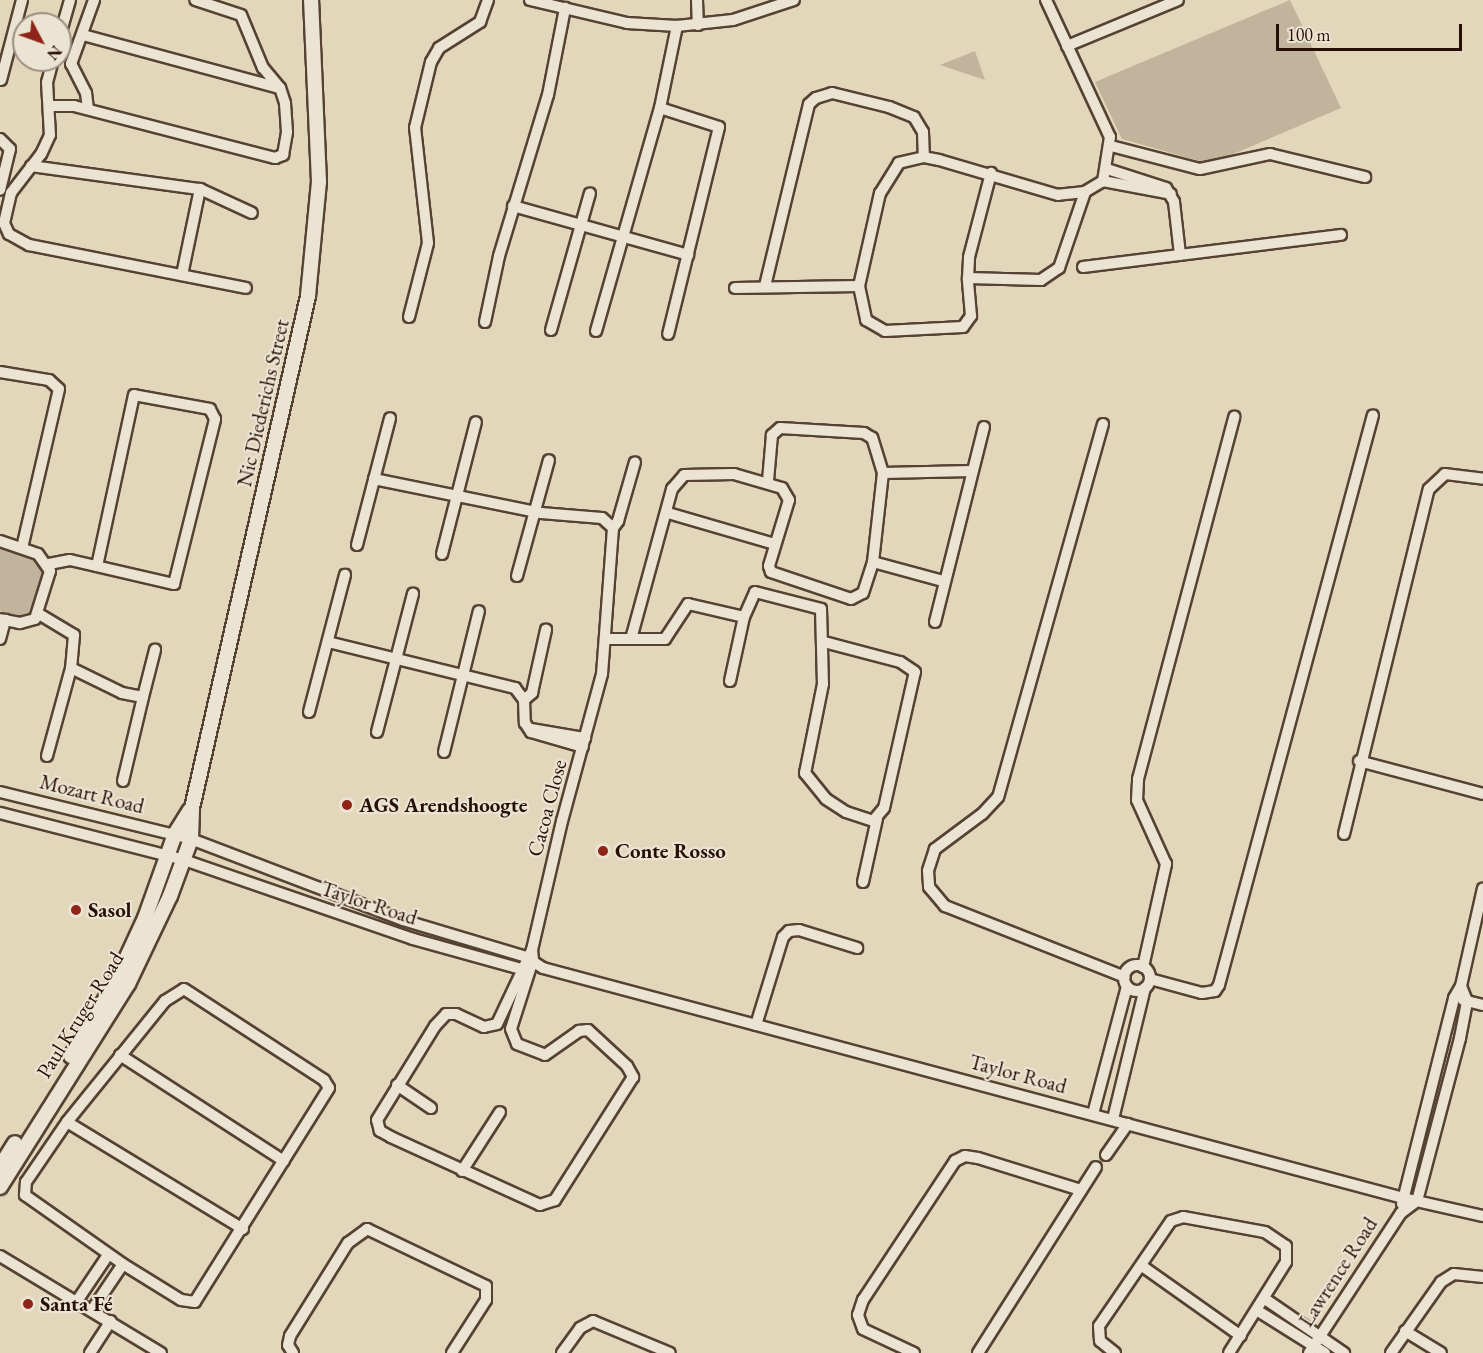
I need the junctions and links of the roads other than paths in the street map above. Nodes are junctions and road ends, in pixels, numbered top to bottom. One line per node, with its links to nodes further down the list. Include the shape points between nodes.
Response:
1 (94, 0): 14 (street)
2 (195, 0): 19 (street, via 241,15 263,68)
3 (311, 0): 112 (street, Nic Diederichs Street, via 319,182 308,296)
4 (488, 0): 50 (street, via 480,22 439,48 431,62 415,128 428,243)
5 (530, 0): 10 (street)
6 (697, 0): 11 (street)
7 (794, 0): 11 (street, via 760,13)
8 (1046, 0): 16 (street)
9 (1178, 0): 16 (street)
10 (565, 8): 12 (street, via 627,23); 36 (street, via 548,95)
11 (698, 25): 12 (street)
12 (677, 27): 21 (street)
13 (0, 33): 15 (street)
14 (82, 35): 19 (street); 22 (street, via 71,64 86,93)
15 (12, 36): 18 (street)
16 (1067, 46): 24 (street)
17 (50, 72): 20 (street)
18 (1, 80)
19 (280, 88): 22 (street, via 285,103 286,148 275,158)
20 (50, 106): 22 (street); 26 (street, via 50,135)
21 (660, 108): 40 (street); 41 (street, via 719,127)
22 (88, 110)
23 (0, 140): 32 (street, via 10,149)
24 (1111, 146): 27 (street); 29 (street, via 1207,170 1270,154)
25 (924, 157): 28 (street); 46 (street, via 923,132 914,117 832,93 816,98 809,104); 47 (street, via 899,163 887,178)
26 (31, 166): 31 (street); 44 (street, via 11,193 4,223 19,241)
27 (1107, 168): 30 (street); 35 (street, via 1161,184)
28 (991, 173): 33 (street, via 1058,195); 45 (street, via 969,256)
29 (1365, 177)
30 (1103, 182): 33 (street); 35 (street)
31 (200, 189): 37 (street); 44 (street)
32 (0, 190)
33 (1085, 192): 45 (street, via 1065,255 1052,274 1025,281)
34 (590, 193): 38 (street)
35 (1171, 194): 42 (street)
36 (513, 206): 38 (street); 51 (street)
37 (252, 213)
38 (580, 226): 40 (street); 52 (street)
39 (1341, 235): 42 (street)
40 (622, 238): 41 (street); 53 (street)
41 (688, 255): 54 (street)
42 (1180, 255): 43 (street)
43 (1083, 267)
44 (182, 275): 48 (street)
45 (968, 278): 47 (street, via 968,322 940,330 875,329 862,312)
46 (765, 286): 47 (street); 49 (street)
47 (859, 286)
48 (246, 288)
49 (735, 288)
50 (409, 317)
51 (484, 322)
52 (551, 330)
53 (596, 332)
54 (668, 334)
55 (0, 372): 76 (street, via 49,380 59,389)
56 (1373, 415): 126 (street, via 1220,985 1215,991 1202,993)
57 (1234, 417): 124 (street, via 1138,779 1137,800 1167,864)
58 (390, 418): 66 (street)
59 (476, 422): 69 (street)
60 (1103, 424): 125 (street, via 998,797 935,849 928,871 929,887 945,906)
61 (984, 428): 64 (street)
62 (549, 460): 70 (street)
63 (635, 462): 72 (street, Cacoa Close, via 618,521)
64 (971, 471): 65 (street); 83 (street)
65 (883, 473): 68 (street, via 878,448 864,433 780,428 772,435); 78 (street)
66 (374, 479): 69 (street); 75 (street)
67 (1483, 479): 108 (street, via 1445,474 1429,489)
68 (768, 481): 71 (street, via 710,472 684,475 672,489); 74 (street, via 789,495)
69 (457, 496): 70 (street); 77 (street)
70 (536, 512): 72 (street, via 602,518); 82 (street)
71 (668, 513): 74 (street); 93 (street)
72 (612, 528): 92 (street, Cacoa Close)
73 (0, 541): 76 (street)
74 (774, 544): 78 (street, via 768,566 774,574 851,599 863,593)
75 (357, 545)
76 (22, 549): 79 (street, via 38,554)
77 (442, 554)
78 (873, 562): 83 (street)
79 (49, 564): 80 (street, via 70,560); 86 (street)
80 (97, 566): 80 (street, via 174,584 214,419 210,409 134,395)
81 (345, 576): 94 (street)
82 (517, 576)
83 (943, 581): 89 (street)
84 (413, 594): 97 (street)
85 (479, 611): 99 (street)
86 (39, 614): 88 (street, via 29,623); 98 (street, via 74,635)
87 (744, 617): 93 (street, via 688,604 665,639); 95 (street, via 755,592 812,604 823,612); 100 (street)
88 (2, 619): 91 (street)
89 (935, 622)
90 (546, 630): 102 (street, via 532,693)
91 (0, 639)
92 (605, 639): 93 (street); 105 (street, Cacoa Close, via 603,665)
93 (631, 639)
94 (328, 642): 97 (street); 103 (street)
95 (824, 642): 114 (street, via 823,684 805,773 819,793 846,812 866,820); 114 (street, via 900,662 915,672 884,808)
96 (155, 650): 101 (street)
97 (397, 658): 99 (street); 104 (street)
98 (71, 668): 101 (street, via 118,691); 107 (street)
99 (464, 674): 102 (street, via 515,688); 106 (street)
100 (730, 681)
101 (143, 697): 109 (street)
102 (524, 700): 105 (street, via 528,729)
103 (309, 712)
104 (377, 732)
105 (584, 743): 123 (street, Cacoa Close)
106 (444, 752)
107 (47, 756)
108 (1359, 761): 111 (street); 116 (street)
109 (123, 781)
110 (0, 792): 115 (street, Mozart Road)
111 (1483, 794)
112 (192, 808): 115 (street, Nic Diederichs Street); 117 (street, Nic Diederichs Street)
113 (0, 813): 118 (street, Mozart Road)
114 (877, 819): 120 (street)
115 (175, 834): 117 (street, Mozart Road); 118 (street, Paul Kruger Road)
116 (1344, 834)
117 (191, 839): 119 (street, Paul Kruger Road); 123 (street, Taylor Road, via 403,920)
118 (168, 856): 119 (street, Mozart Road); 142 (street, Paul Kruger Road, via 115,983)
119 (184, 861): 123 (street, Taylor Road, via 413,939); 145 (street, Paul Kruger Road, via 128,984)
120 (864, 882)
121 (1483, 888): 127 (street, Lawrence Road)
122 (857, 948): 131 (street, via 799,930 789,931 783,937)
123 (529, 962): 131 (street, Taylor Road); 133 (street, via 497,1024 484,1027 456,1014 446,1014); 144 (street, via 511,1029 517,1044 545,1055 579,1031 588,1030 627,1066 632,1083 549,1204 531,1202)
124 (1143, 967): 125 (street, via 1133,966); 126 (street)
125 (1126, 981): 126 (street, via 1136,990); 136 (street)
126 (1148, 983): 137 (street)
127 (1461, 986): 128 (street, Lawrence Road); 129 (street)
128 (1454, 998): 129 (street); 147 (street, Lawrence Road)
129 (1467, 1001): 130 (street); 148 (street)
130 (1483, 1005)
131 (756, 1025): 136 (street, Taylor Road)
132 (120, 1055): 138 (street); 141 (street); 141 (street, via 171,994 184,989 191,992 328,1085 329,1092)
133 (397, 1085): 134 (street); 144 (street, via 379,1114 380,1131)
134 (431, 1108)
135 (500, 1112): 144 (street)
136 (1093, 1114): 137 (street, Taylor Road)
137 (1113, 1119): 139 (street, Taylor Road)
138 (68, 1122): 151 (street); 152 (street, via 26,1182 25,1196)
139 (1128, 1124): 140 (street); 147 (street, Taylor Road)
140 (1106, 1155)
141 (284, 1161): 151 (street)
142 (0, 1167)
143 (1096, 1167): 146 (street)
144 (462, 1171)
145 (0, 1187)
146 (1081, 1190): 171 (street, via 978,1158 965,1156 955,1161 874,1283 858,1315 864,1329); 172 (street)
147 (1403, 1198): 148 (street, Taylor Road); 149 (street, Lawrence Road)
148 (1417, 1201): 149 (street, Lawrence Road); 150 (street, Taylor Road)
149 (1401, 1214): 164 (street, Lawrence Road)
150 (1483, 1216)
151 (243, 1229): 154 (street, via 195,1302 181,1300)
152 (108, 1255): 154 (street); 158 (street)
153 (0, 1256): 158 (street)
154 (123, 1264): 159 (street)
155 (1142, 1266): 157 (street, via 1178,1217 1265,1232 1284,1242 1288,1254); 163 (street); 173 (street, via 1097,1331 1100,1341)
156 (1483, 1277): 162 (street, via 1461,1273 1448,1277 1435,1288)
157 (1265, 1299): 160 (street); 164 (street)
158 (77, 1301): 159 (street)
159 (92, 1310): 161 (street)
160 (1258, 1311): 163 (street); 164 (street)
161 (111, 1321): 165 (street); 166 (street)
162 (1405, 1331): 177 (street); 178 (street)
163 (1241, 1336): 174 (street)
164 (1314, 1344): 175 (street); 176 (street)
165 (90, 1353)
166 (160, 1353)
167 (292, 1353): 168 (street, via 288,1345 290,1336 348,1243 367,1229 486,1286 486,1300)
168 (452, 1353)
169 (562, 1353): 170 (street, via 580,1328 593,1321)
170 (670, 1353)
171 (914, 1353)
172 (978, 1353)
173 (1115, 1353)
174 (1230, 1353)
175 (1325, 1353)
176 (1344, 1353)
177 (1391, 1353)
178 (1441, 1353)

